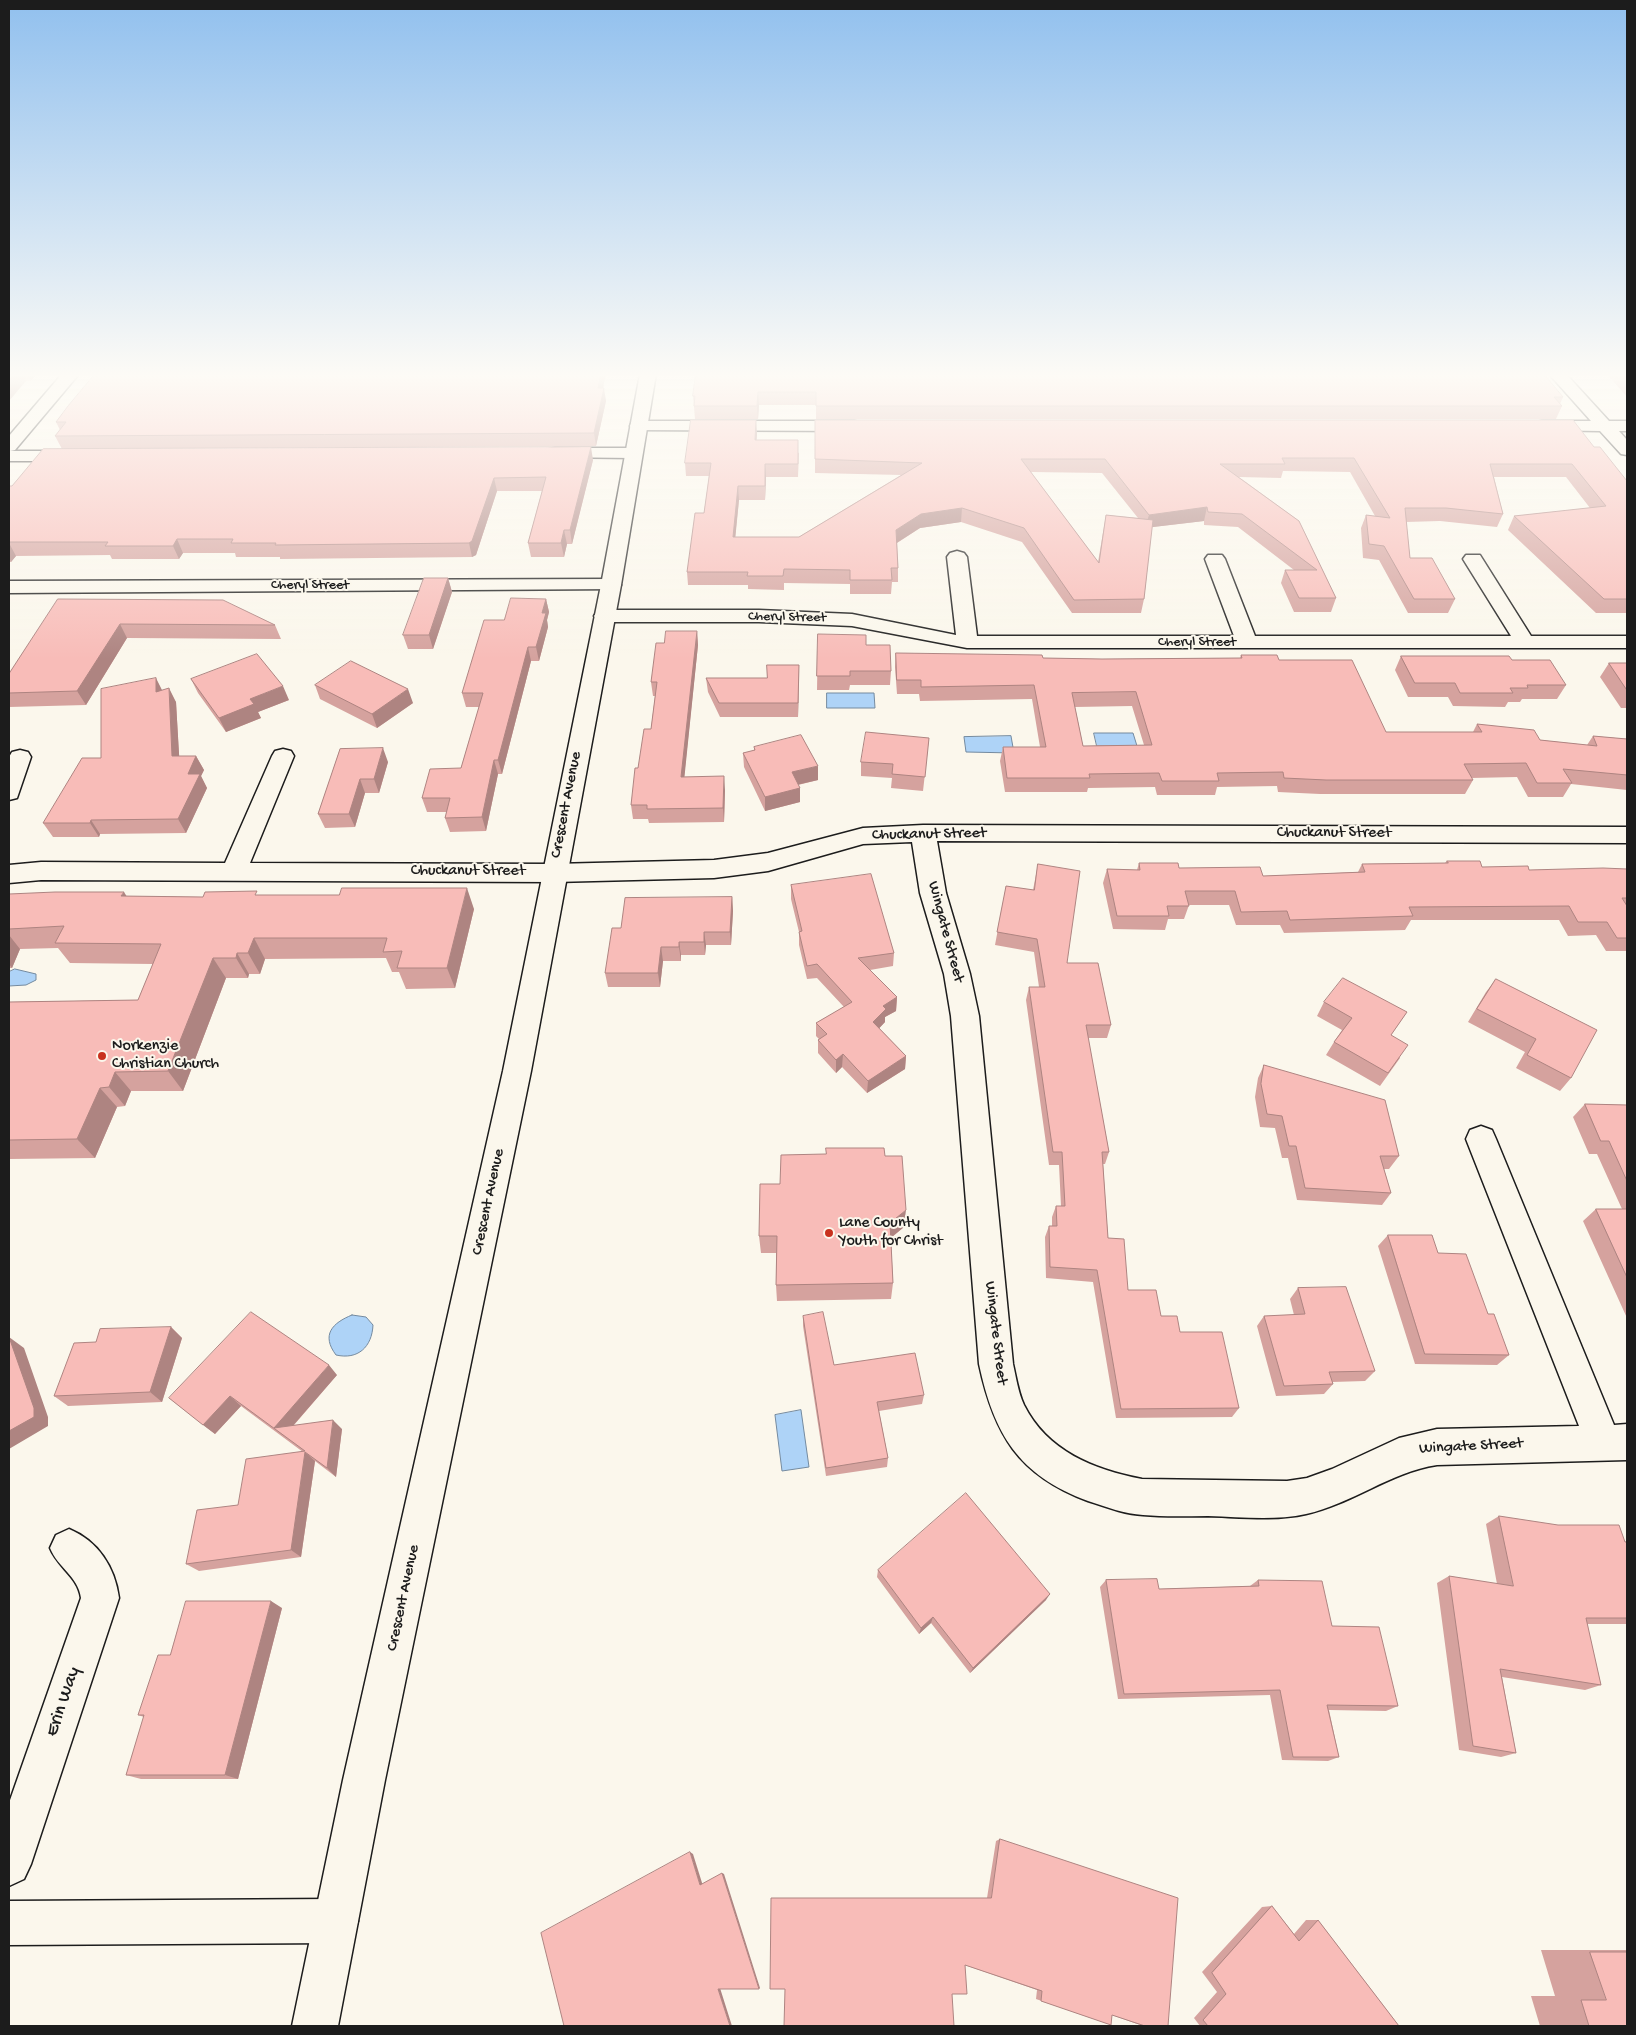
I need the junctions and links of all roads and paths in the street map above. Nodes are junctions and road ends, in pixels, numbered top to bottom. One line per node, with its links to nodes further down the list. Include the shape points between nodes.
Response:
1 (630, 469): 5 (street, Crescent Avenue)
2 (957, 557): 8 (street)
3 (1215, 559): 11 (street, Cheryl Street)
4 (1474, 559): 9 (street)
5 (611, 585): 6 (street, Cheryl Street); 7 (street, Crescent Avenue)
6 (9, 587)
7 (604, 616): 8 (street, Cheryl Street, via 825,618 872,622 935,640); 18 (street, Crescent Avenue)
8 (967, 642): 11 (street, Cheryl Street)
9 (1525, 642): 10 (street, Cheryl Street); 11 (street, Cheryl Street)
10 (1627, 642)
11 (1247, 643)
12 (283, 756): 17 (street)
13 (20, 757): 14 (street)
14 (9, 792)
15 (923, 833): 16 (street, Chuckanut Street); 18 (street, Chuckanut Street, via 862,836 734,868); 21 (street, Wingate Street, via 933,893 957,974 965,1016 996,1364 1011,1416 1043,1457 1091,1486 1119,1494 1288,1499 1321,1492 1413,1450)
16 (1627, 835)
17 (234, 871): 18 (street, Chuckanut Street); 19 (street, Chuckanut Street, via 41,871)
18 (554, 873): 24 (street, Crescent Avenue, via 513,1090)
19 (9, 874)
20 (1481, 1139): 21 (street, Wingate Street)
21 (1615, 1442)
22 (69, 1548): 23 (street, Erin Way, via 99,1581 100,1598)
23 (9, 1864)
24 (336, 1921): 25 (street); 26 (street, Crescent Avenue)
25 (9, 1922)
26 (315, 2026)

